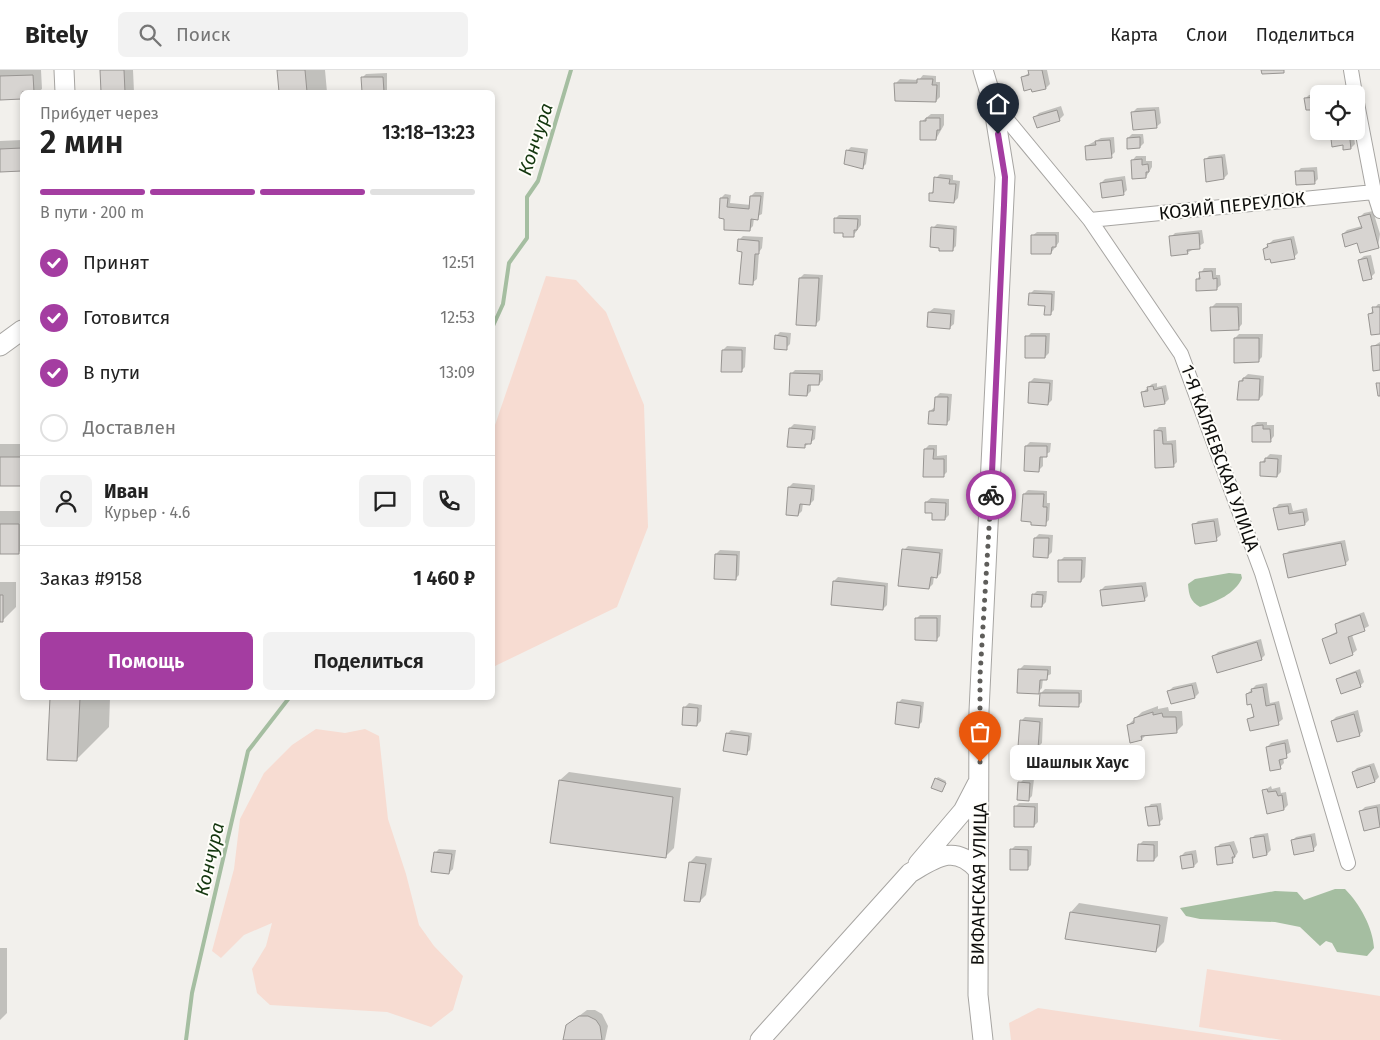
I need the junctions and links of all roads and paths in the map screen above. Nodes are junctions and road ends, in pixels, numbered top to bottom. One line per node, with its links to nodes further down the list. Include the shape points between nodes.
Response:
1 (64, 70): 5 (main road)
2 (983, 70): 6 (main road, ВИФАНСКАЯ УЛИЦА)
3 (1351, 70): 4 (street)
4 (1354, 85)
5 (65, 90)
6 (993, 103): 10 (street, 1-Я КАЛЯЕВСКАЯ УЛИЦА); 13 (main road, ВИФАНСКАЯ УЛИЦА, via 1005,186 980,676)
7 (1364, 140): 8 (street)
8 (1374, 192): 9 (street); 10 (street, КОЗИЙ ПЕРЕУЛОК)
9 (1380, 211)
10 (1090, 220): 14 (street, 1-Я КАЛЯЕВСКАЯ УЛИЦА, via 1181,354 1262,573)
11 (20, 331): 12 (main road)
12 (0, 346)
13 (980, 778): 15 (main road, ВИФАНСКАЯ УЛИЦА); 16 (main road, via 963,811)
14 (1348, 863)
15 (977, 869): 16 (main road, via 968,858 952,854 936,857); 18 (main road, ВИФАНСКАЯ УЛИЦА, via 978,995)
16 (910, 873): 17 (main road)
17 (760, 1040)
18 (983, 1040)

